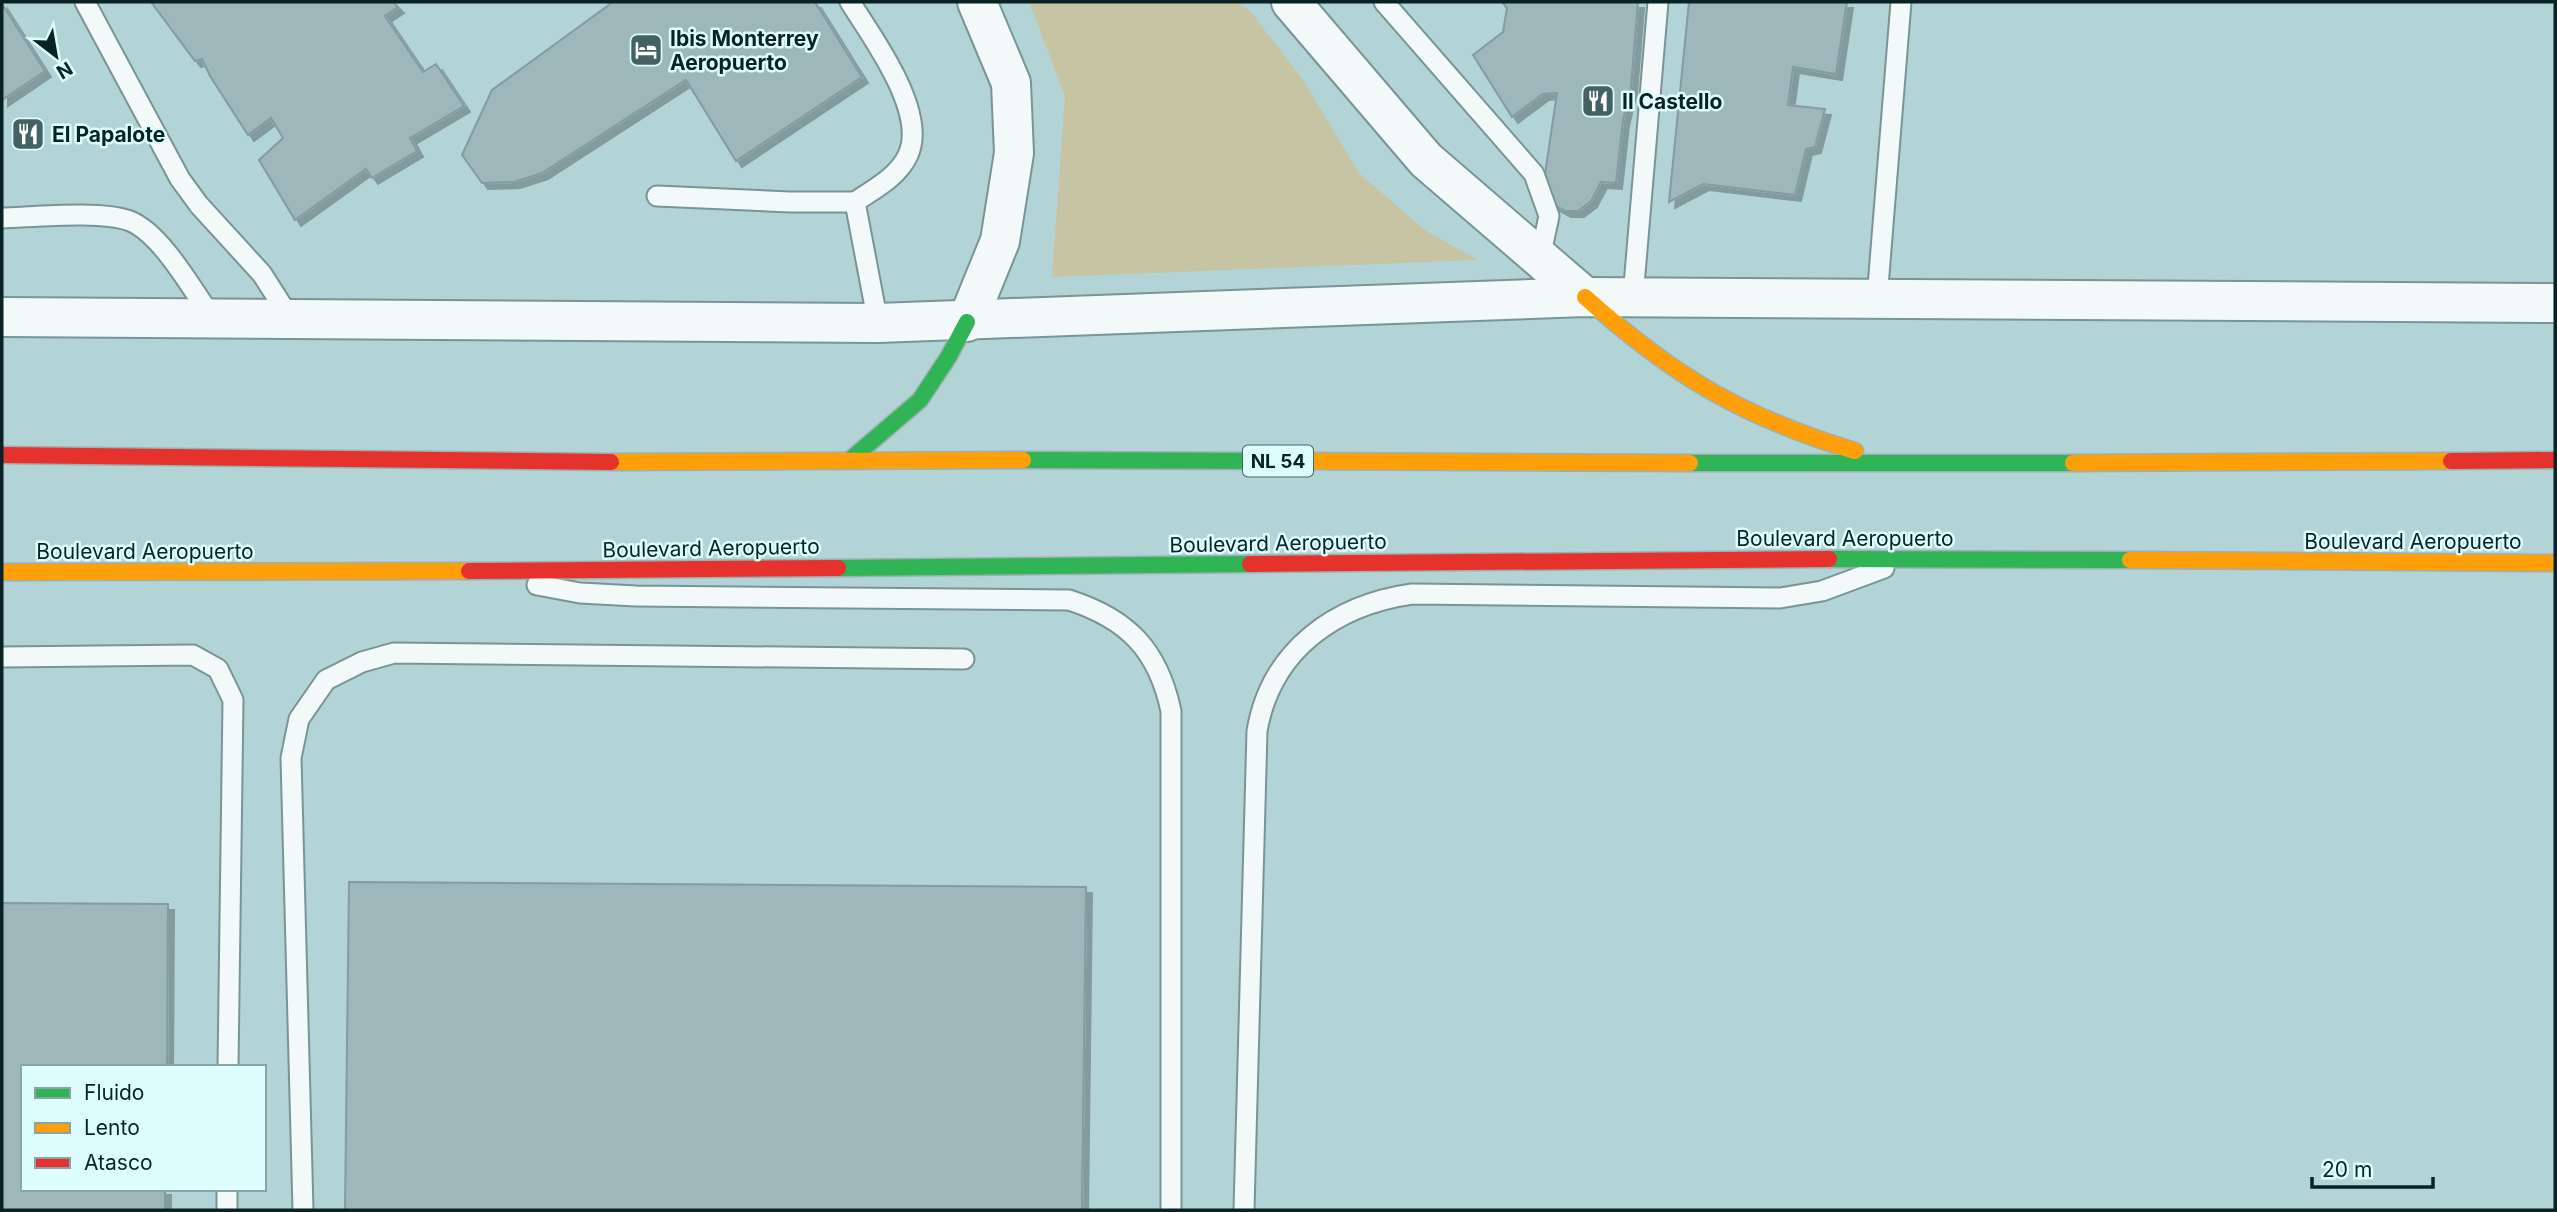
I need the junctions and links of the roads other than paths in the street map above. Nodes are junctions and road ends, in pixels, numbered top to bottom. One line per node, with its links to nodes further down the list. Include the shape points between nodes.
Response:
1 (85, 2): 17 (lane, via 180,179 262,274)
2 (850, 2): 9 (lane, via 893,71 912,130 908,155 890,178)
3 (977, 2): 19 (street, via 1011,83 1014,153 1000,241)
4 (1291, 2): 11 (street, via 1426,160)
5 (1384, 2): 11 (lane, via 1534,174 1549,216)
6 (1658, 2): 13 (lane)
7 (1901, 2): 14 (lane)
8 (657, 196): 9 (lane)
9 (855, 202): 20 (lane)
10 (2, 218): 18 (lane, via 111,216 132,222 153,237)
11 (1540, 258): 12 (street)
12 (1585, 297): 13 (street); 19 (street); 24 (highway, via 1667,367 1760,419 1846,449)
13 (1633, 297): 14 (street)
14 (1877, 299): 15 (street)
15 (2555, 303)
16 (2, 317): 18 (street)
17 (290, 318): 18 (street); 20 (street)
18 (213, 319)
19 (967, 322): 20 (street); 22 (highway, via 920,400)
20 (878, 323)
21 (2, 455): 22 (highway, NL 54, via 642,462)
22 (851, 459): 24 (highway, NL 54)
23 (2555, 460): 24 (highway, NL 54)
24 (1926, 464)
25 (1903, 558): 26 (highway, Boulevard Aeropuerto); 27 (highway, Boulevard Aeropuerto); 36 (lane, via 1850,582 1780,598 1412,594 1359,606 1312,634 1272,683 1257,731)
26 (2554, 563)
27 (478, 571): 28 (highway, Boulevard Aeropuerto); 35 (lane, via 580,593 1069,600 1119,621 1154,661 1171,711)
28 (2, 572)
29 (2, 657): 31 (lane, via 193,655 218,670 233,700)
30 (964, 659): 34 (lane, via 394,653 326,680 299,719 292,758)
31 (228, 1065)
32 (227, 1191): 33 (lane)
33 (227, 1210)
34 (303, 1210)
35 (1171, 1210)
36 (1244, 1210)

